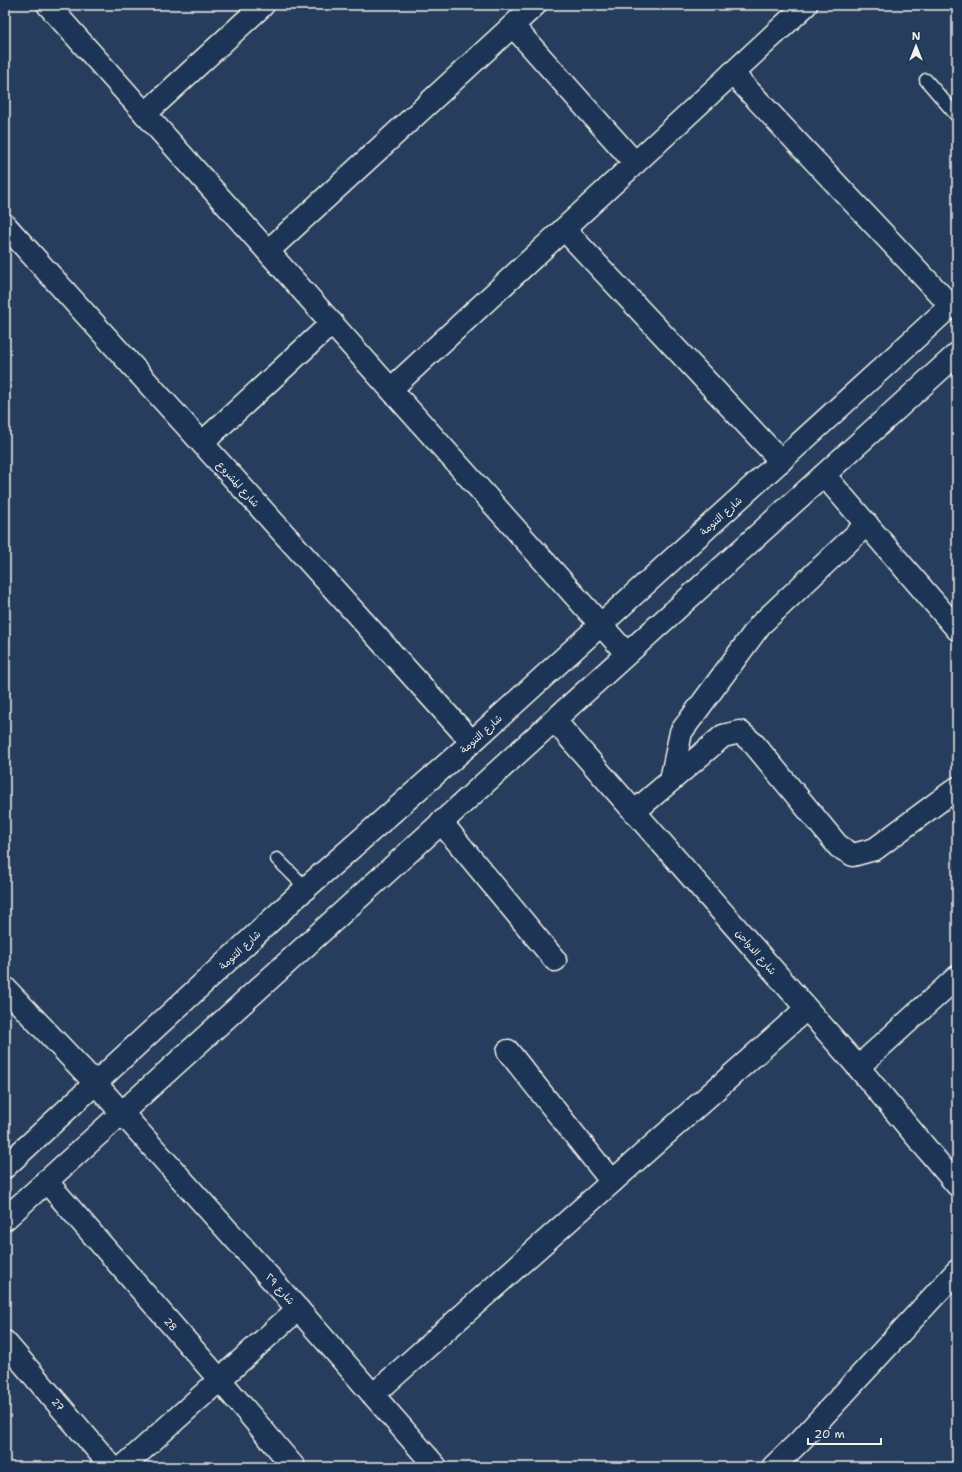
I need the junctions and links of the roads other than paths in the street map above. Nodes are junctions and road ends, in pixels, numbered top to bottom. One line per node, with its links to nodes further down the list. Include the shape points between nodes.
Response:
1 (48, 5): 8 (street)
2 (263, 5): 8 (street)
3 (536, 5): 5 (street)
4 (806, 5): 6 (street)
5 (513, 26): 10 (street); 13 (street)
6 (732, 73): 10 (street); 14 (street)
7 (926, 80): 9 (lane)
8 (145, 114): 13 (street)
9 (957, 116)
10 (635, 163): 12 (street)
11 (5, 225): 18 (street, شارع المشروع)
12 (564, 229): 17 (street); 19 (street)
13 (268, 251): 15 (street)
14 (954, 303): 19 (street, شارع التنومة)
15 (332, 323): 17 (street); 18 (street)
16 (957, 354): 20 (street)
17 (391, 389): 22 (street)
18 (202, 443): 26 (street, شارع المشروع)
19 (781, 460): 22 (street, شارع التنومة)
20 (824, 475): 21 (street); 24 (street)
21 (867, 524): 23 (street); 27 (street, via 760,625 681,732)
22 (601, 625): 24 (street); 26 (street, شارع التنومة)
23 (957, 628)
24 (627, 654): 25 (street)
25 (554, 720): 29 (street, شارع الدواجن); 30 (street)
26 (472, 742): 32 (street, شارع التنومة)
27 (671, 780): 28 (street, via 723,736 740,732 754,744 839,847 853,856 875,849); 29 (street)
28 (957, 788)
29 (634, 812): 36 (street, شارع الدواجن)
30 (441, 822): 33 (street); 40 (street)
31 (277, 859): 32 (lane)
32 (306, 888): 39 (street, شارع التنومة)
33 (555, 960)
34 (957, 977): 38 (street)
35 (6, 992): 39 (street, شارع ٢٩)
36 (806, 1009): 38 (street, شارع الدواجن); 43 (street)
37 (508, 1051): 43 (street)
38 (858, 1067): 44 (street, شارع الدواجن)
39 (96, 1084): 40 (street, شارع ٢٩); 41 (street, شارع التنومة)
40 (122, 1113): 42 (street); 47 (street, شارع ٢٩)
41 (5, 1167)
42 (46, 1181): 45 (street); 49 (street, 28)
43 (612, 1182): 50 (street)
44 (957, 1185)
45 (5, 1219)
46 (957, 1271): 55 (street)
47 (298, 1309): 49 (street); 50 (street, شارع ٢٩)
48 (5, 1342): 51 (street, 27)
49 (220, 1380): 52 (street); 53 (street, 28)
50 (373, 1395): 54 (street, شارع ٢٩)
51 (112, 1467)
52 (123, 1467)
53 (294, 1467)
54 (436, 1467)
55 (773, 1467)

